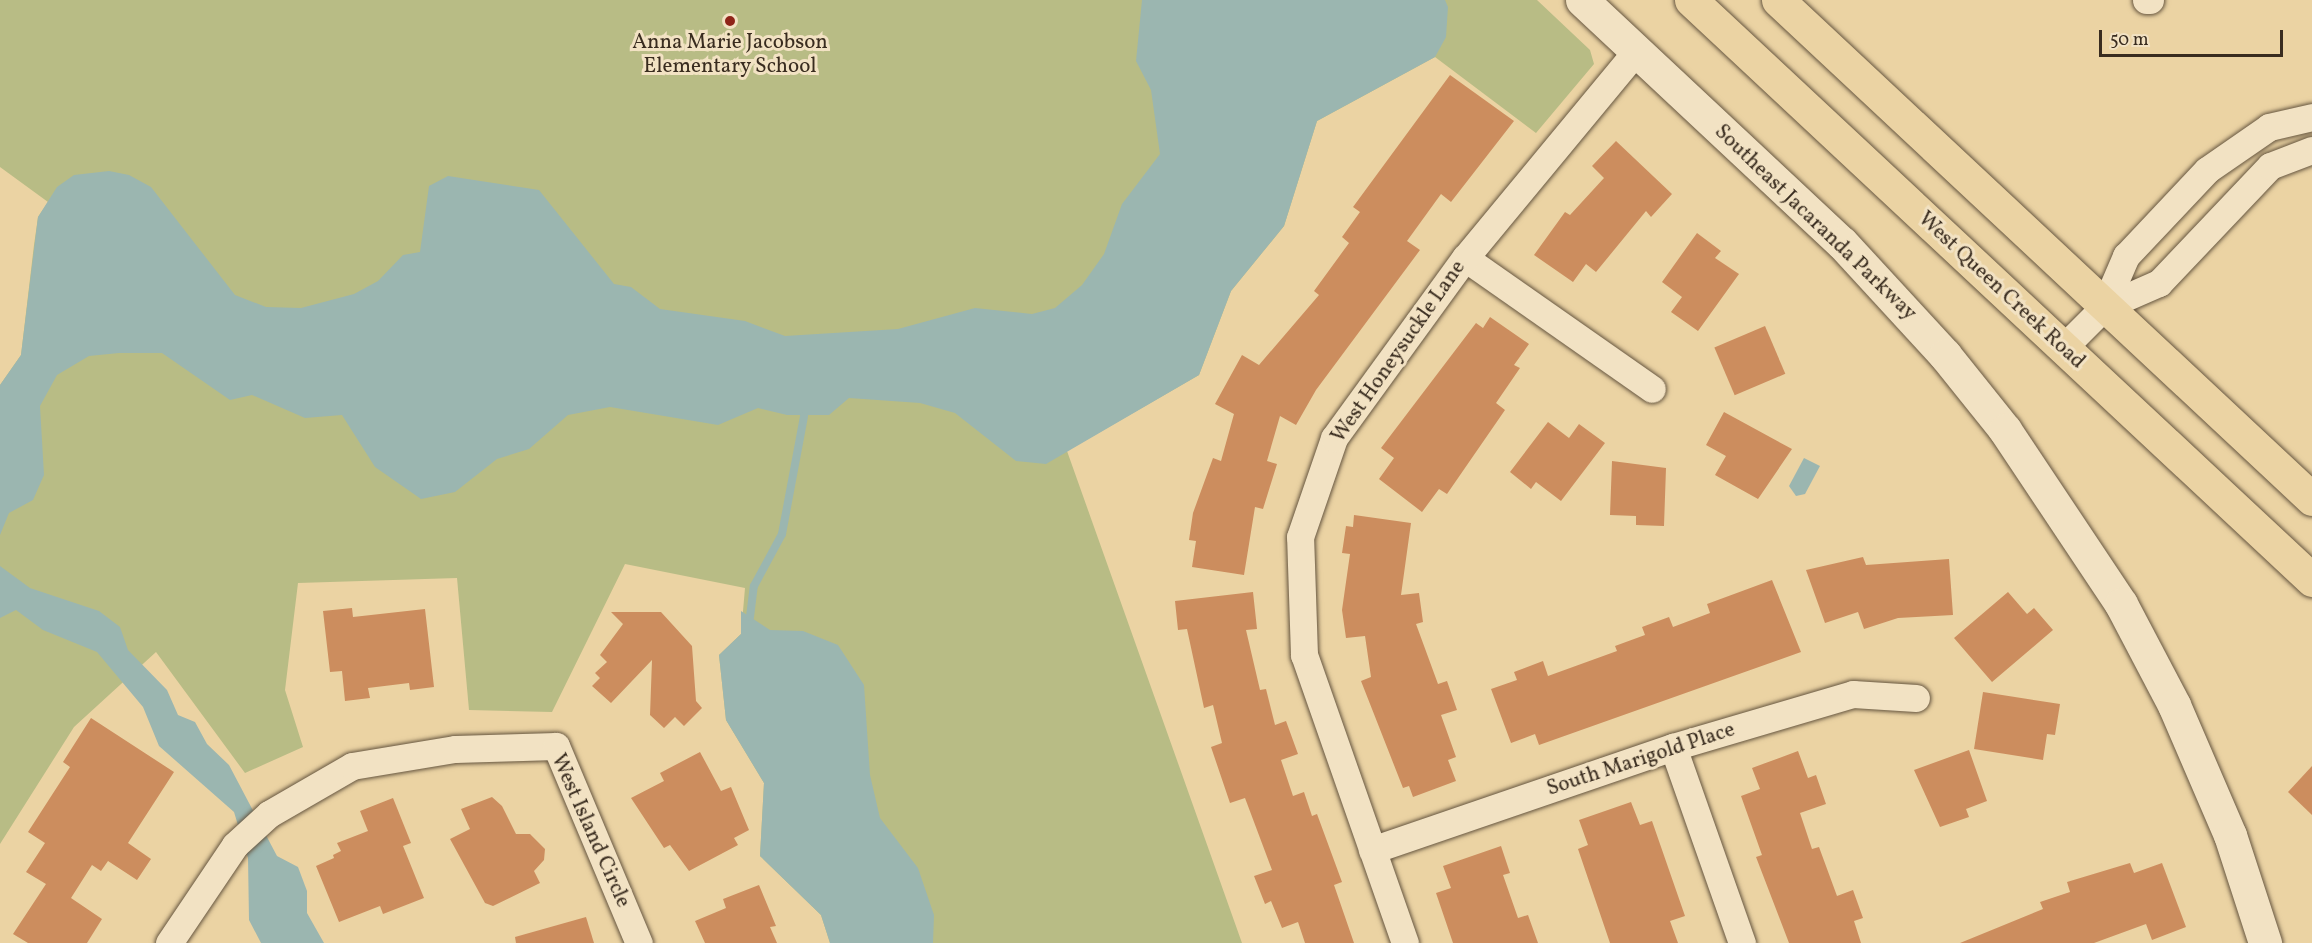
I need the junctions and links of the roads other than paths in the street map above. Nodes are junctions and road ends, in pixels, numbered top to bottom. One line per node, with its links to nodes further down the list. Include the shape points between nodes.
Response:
1 (1582, 0): 4 (street, Southeast Jacaranda Parkway)
2 (1692, 0): 9 (main road, West Queen Creek Road)
3 (1778, 0): 8 (main road)
4 (1636, 51): 7 (street, West Honeysuckle Lane); 20 (street, Southeast Jacaranda Parkway, via 1870,273 1945,355 2011,438 2121,604 2169,695 2230,835)
5 (2312, 117): 8 (street, via 2269,127 2207,170 2126,256)
6 (2312, 150): 8 (street, via 2270,166 2159,284)
7 (1465, 258): 10 (street); 15 (street, West Honeysuckle Lane, via 1334,438 1300,537 1304,655)
8 (2104, 307): 9 (street); 11 (main road)
9 (2063, 348): 12 (main road, West Queen Creek Road)
10 (1653, 389)
11 (2312, 499)
12 (2312, 580)
13 (1916, 698): 14 (street, South Marigold Place, via 1853,694)
14 (1673, 747): 15 (street, South Marigold Place); 19 (street)
15 (1372, 850): 18 (street, West Honeysuckle Lane)
16 (169, 943): 17 (street, West Island Circle, via 235,845 269,814 352,766 455,749 556,746)
17 (639, 943)
18 (1405, 943)
19 (1742, 943)
20 (2265, 943)

